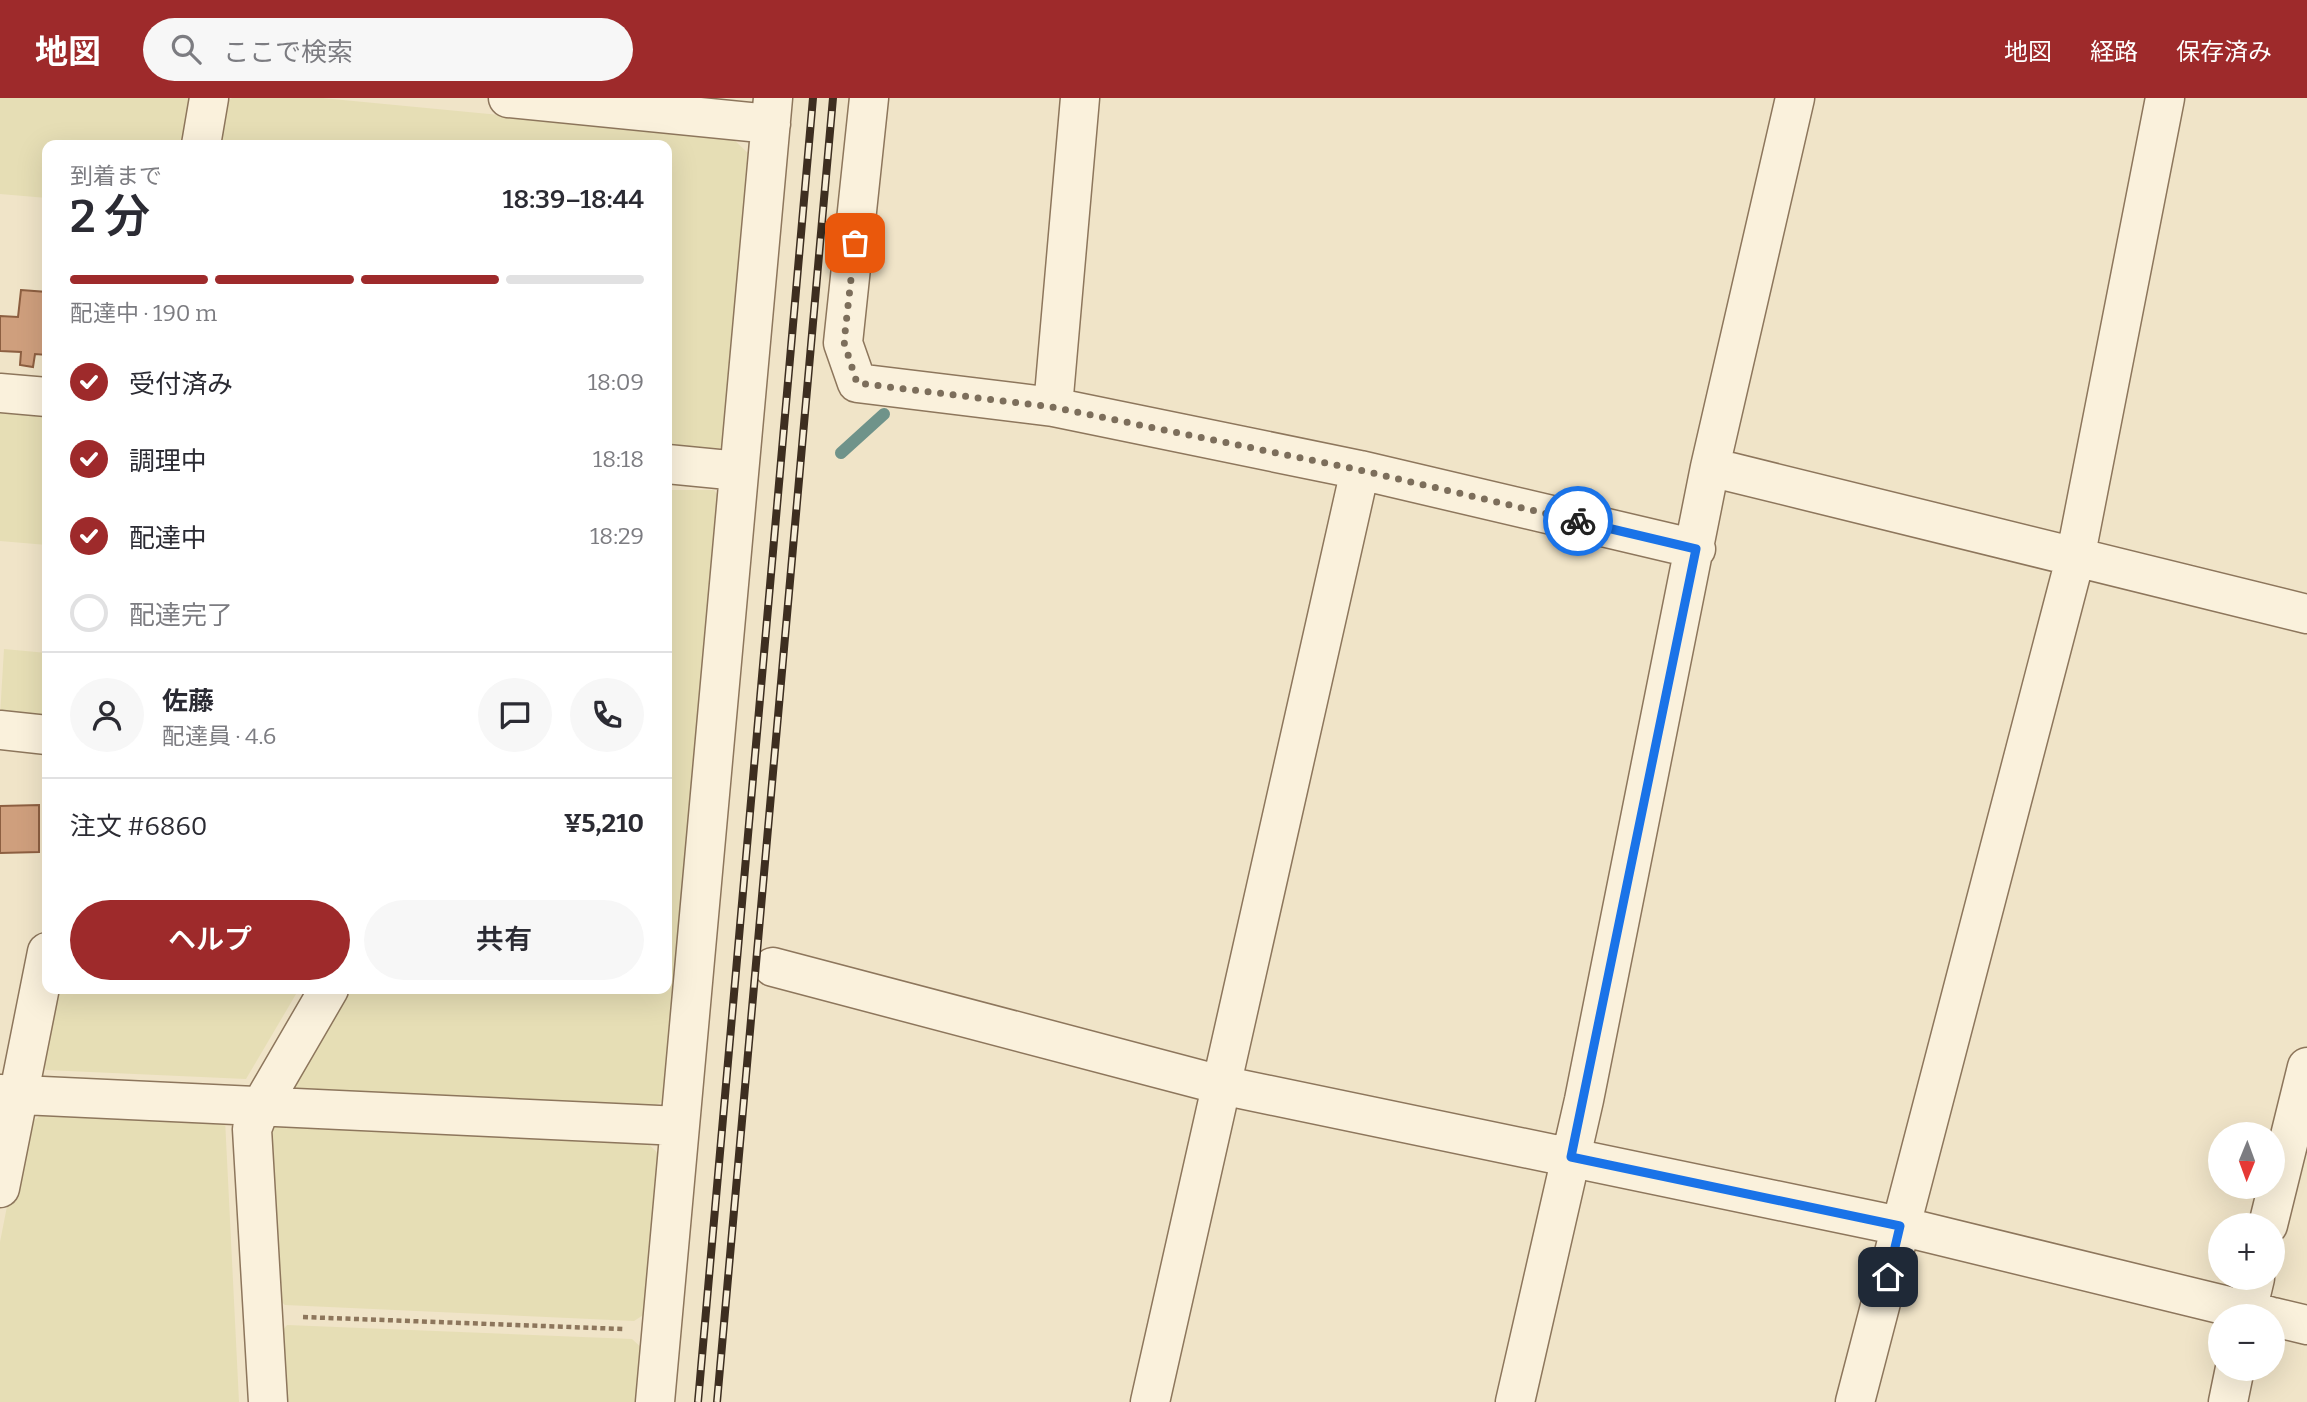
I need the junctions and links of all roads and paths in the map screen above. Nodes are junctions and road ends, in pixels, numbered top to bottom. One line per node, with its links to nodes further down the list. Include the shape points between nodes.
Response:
1 (209, 98): 8 (street)
2 (508, 98): 7 (street)
3 (869, 98): 11 (street, via 844,342 857,383)
4 (1080, 98): 11 (street)
5 (1795, 98): 13 (street)
6 (2165, 98): 17 (street)
7 (772, 111): 15 (street)
8 (202, 140)
9 (0, 393): 10 (street)
10 (42, 397)
11 (1052, 407): 14 (street)
12 (672, 464): 15 (street)
13 (1710, 467): 16 (street); 17 (street)
14 (1360, 470): 16 (street); 25 (street)
15 (739, 471): 28 (street)
16 (1696, 549): 29 (street)
17 (2076, 559): 18 (street); 32 (street)
18 (2307, 614)
19 (0, 730): 20 (street)
20 (42, 734)
21 (773, 967): 25 (street)
22 (42, 971): 26 (street)
23 (326, 994): 27 (street)
24 (2307, 1067): 31 (street)
25 (1221, 1085): 29 (street); 41 (street)
26 (10, 1094): 27 (street); 30 (street)
27 (261, 1106): 28 (street); 34 (street, via 252,1129)
28 (680, 1126): 37 (street)
29 (1571, 1157): 32 (street); 42 (street)
30 (0, 1188)
31 (2271, 1213)
32 (1900, 1226): 33 (street); 43 (street)
33 (2241, 1304)
34 (263, 1315): 37 (path); 39 (street)
35 (2285, 1317): 36 (street)
36 (2307, 1325)
37 (662, 1331): 40 (street)
38 (2232, 1381): 44 (street)
39 (268, 1402)
40 (656, 1402)
41 (1150, 1402)
42 (1515, 1402)
43 (1855, 1402)
44 (2228, 1402)

